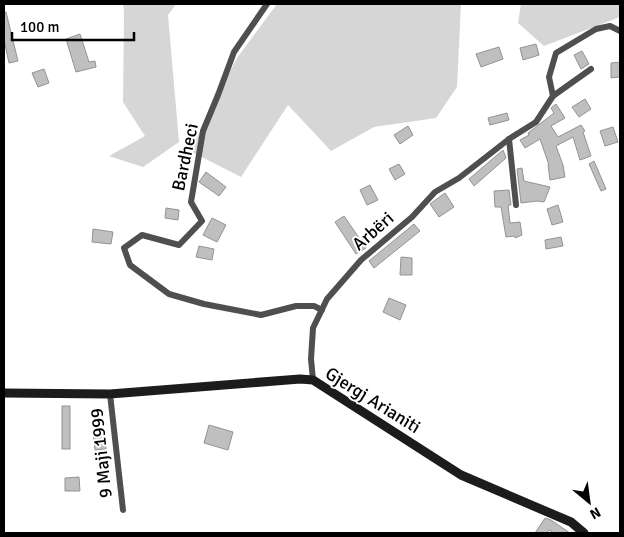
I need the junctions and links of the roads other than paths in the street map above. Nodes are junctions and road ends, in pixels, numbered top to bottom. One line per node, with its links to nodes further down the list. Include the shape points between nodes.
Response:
1 (267, 4): 7 (street, Bardheci, via 234,52 202,131 191,202 202,220 179,245 142,235 124,248 130,265 169,294 261,315 296,306 314,306)
2 (620, 31): 4 (street, via 610,26 596,29 556,53 549,77)
3 (590, 69): 4 (street)
4 (553, 96): 5 (street, Arbëri, via 536,122)
5 (509, 139): 6 (street); 7 (street, Arbëri, via 459,178 435,192 412,217 361,260 327,299)
6 (516, 205)
7 (322, 310): 8 (street, Arbëri, via 314,328)
8 (313, 380): 10 (main road, Gjergj Arianiti); 12 (main road, Gjergj Arianiti, via 461,475 571,522)
9 (4, 393): 10 (main road, Gjergj Arianiti)
10 (110, 394): 11 (street, 9 Maji 1999)
11 (123, 510)
12 (584, 533)

